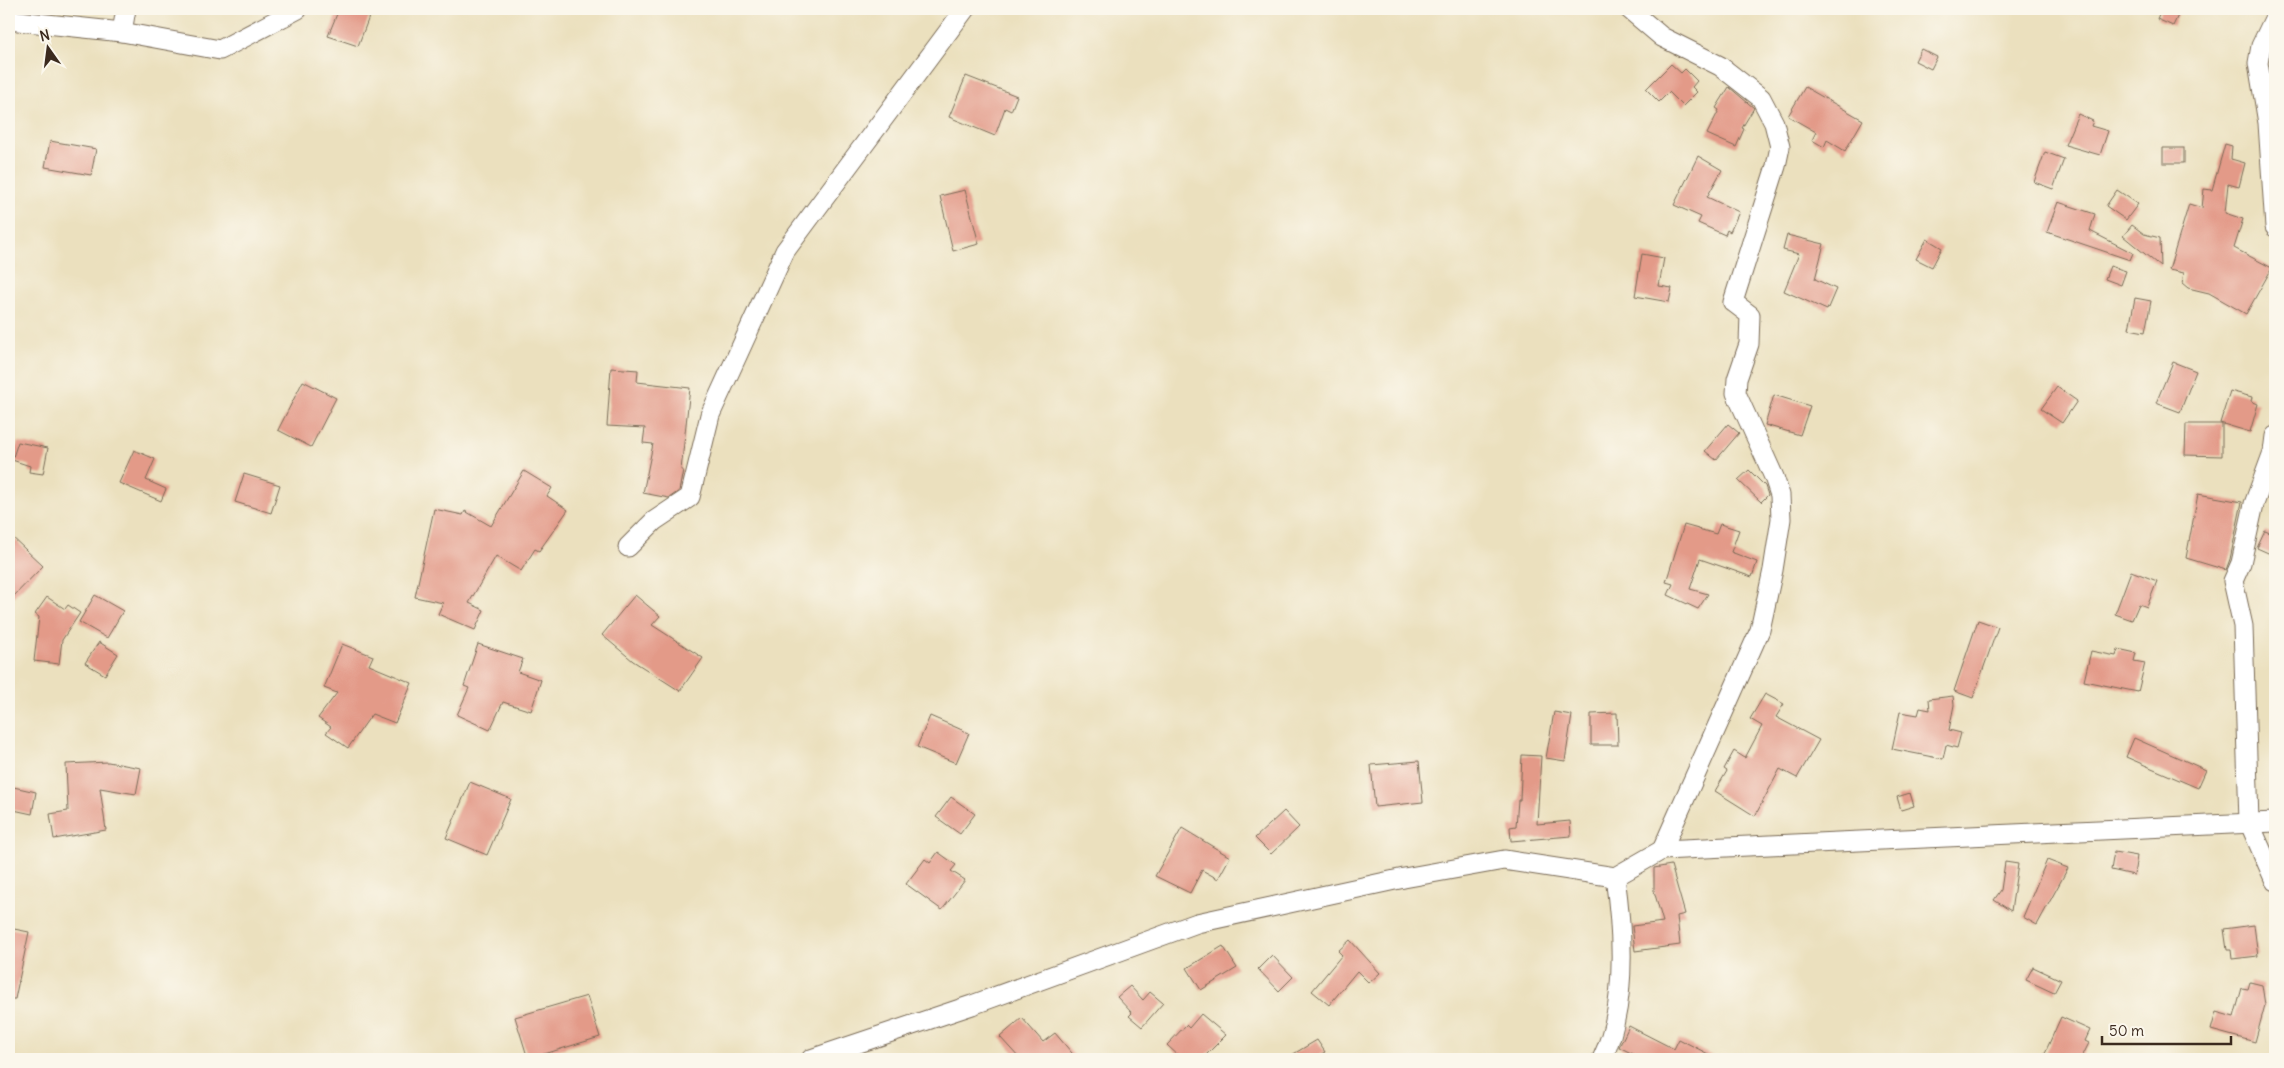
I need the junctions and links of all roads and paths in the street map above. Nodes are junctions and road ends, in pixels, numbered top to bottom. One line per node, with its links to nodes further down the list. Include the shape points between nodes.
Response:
1 (126, 9): 7 (street)
2 (298, 9): 7 (street, via 220,50)
3 (965, 9): 10 (street, via 785,251 710,415 690,497 654,521)
4 (1629, 9): 13 (street, via 1662,37 1720,66 1761,98 1774,122 1780,147 1732,302 1750,315 1749,344 1736,392 1780,495 1781,519 1773,570 1760,630)
5 (2275, 16): 8 (street, via 2261,46 2258,63 2268,123)
6 (9, 20): 7 (street)
7 (122, 32)
8 (2275, 227)
9 (2275, 436): 11 (street, via 2273,452 2254,504 2241,563 2233,581 2243,626)
10 (628, 546)
11 (2249, 822): 12 (street); 13 (street); 15 (street)
12 (2275, 822)
13 (1662, 850): 14 (street)
14 (1615, 877): 16 (street, via 1504,860 1197,923 972,1005); 17 (street, via 1620,912 1618,1010)
15 (2275, 881)
16 (811, 1059)
17 (1602, 1059)

